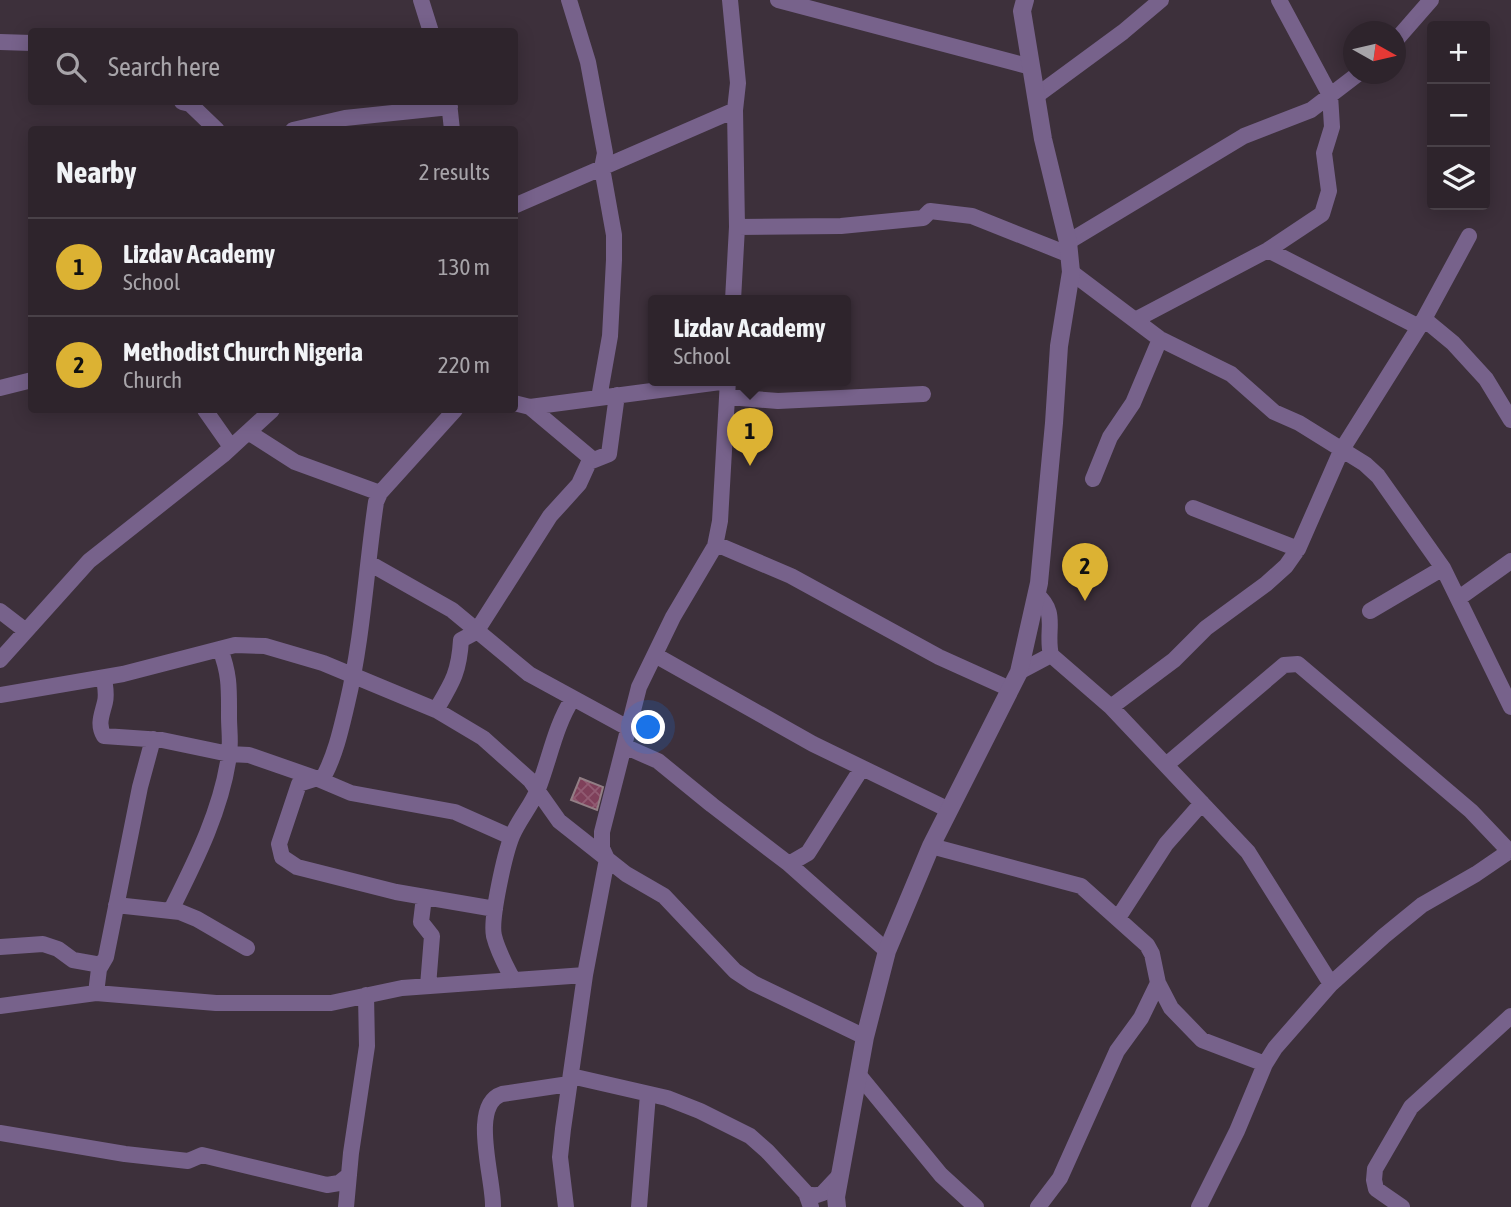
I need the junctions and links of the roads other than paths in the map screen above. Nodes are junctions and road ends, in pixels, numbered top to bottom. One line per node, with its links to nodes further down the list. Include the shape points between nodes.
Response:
1 (421, 0): 9 (street)
2 (569, 0): 24 (street, via 588,62 605,153)
3 (730, 0): 20 (street, via 738,83)
4 (778, 0): 13 (street)
5 (1025, 0): 13 (street, via 1022,11)
6 (1161, 0): 16 (street)
7 (1279, 0): 15 (street)
8 (1431, 0): 10 (street)
9 (430, 28)
10 (1406, 28)
11 (0, 42): 12 (street)
12 (28, 43)
13 (1031, 67): 16 (street)
14 (1344, 84): 15 (street)
15 (1329, 95): 28 (street, via 1332,127 1324,153 1329,191 1322,214); 29 (street, via 1311,110 1244,136)
16 (1036, 96): 29 (street)
17 (188, 105): 21 (street)
18 (442, 105): 22 (street)
19 (449, 105): 23 (street)
20 (735, 110): 24 (street); 26 (street)
21 (213, 126)
22 (310, 126)
23 (452, 126)
24 (602, 168): 25 (street); 39 (street, via 614,260 610,336)
25 (518, 204)
26 (737, 227): 29 (street, via 841,226 923,218 930,211 972,216); 30 (street)
27 (1469, 236): 32 (street)
28 (1268, 250): 31 (street); 32 (street)
29 (1070, 256): 31 (street); 57 (street)
30 (733, 295)
31 (1135, 320): 33 (street)
32 (1422, 323): 44 (street, via 1453,343 1478,369); 47 (street)
33 (1160, 339): 47 (street, via 1231,374 1274,412); 49 (street, via 1133,404 1110,437)
34 (28, 381): 36 (street)
35 (728, 386): 37 (street, via 778,401); 38 (street); 52 (street)
36 (0, 388)
37 (923, 394)
38 (617, 395): 39 (street); 48 (street, via 611,450)
39 (599, 398): 40 (street)
40 (522, 405): 48 (street)
41 (207, 413): 46 (street)
42 (269, 413): 45 (street)
43 (451, 413): 50 (street)
44 (1511, 420)
45 (248, 432): 46 (street); 50 (street, via 295,462)
46 (231, 447): 61 (street, via 89,561)
47 (1341, 451): 53 (street); 56 (street, via 1378,477)
48 (592, 459): 62 (street)
49 (1093, 479)
50 (380, 493): 55 (street)
51 (1193, 508): 53 (street)
52 (716, 544): 64 (street); 70 (street, via 792,576 939,657)
53 (1298, 549): 74 (street, via 1266,584)
54 (1511, 561): 58 (street)
55 (369, 563): 62 (street, via 452,610); 68 (street)
56 (1443, 568): 58 (street); 60 (street)
57 (1036, 594): 65 (street, via 1051,615); 67 (street)
58 (1459, 598): 73 (street)
59 (0, 611): 61 (street)
60 (1370, 611)
61 (26, 631): 66 (street)
62 (476, 632): 72 (street, via 529,674); 75 (street, via 461,640 460,664)
63 (220, 649): 68 (street, via 265,646); 69 (street); 79 (street, via 228,669)
64 (655, 655): 76 (street, via 639,687); 81 (street)
65 (1051, 655): 67 (street); 74 (street)
66 (0, 660)
67 (1018, 672): 70 (street)
68 (354, 676): 75 (street); 82 (street, via 337,750)
69 (104, 678): 71 (street); 77 (street, via 102,734 114,739)
70 (1010, 689): 85 (street)
71 (0, 695)
72 (573, 698): 76 (street); 83 (street, via 549,750)
73 (1511, 706)
74 (1111, 707): 80 (street)
75 (436, 710): 83 (street, via 483,738)
76 (628, 728): 78 (street)
77 (153, 739): 79 (street); 92 (street)
78 (624, 746): 89 (street, via 602,832); 90 (street, via 658,761)
79 (229, 754): 82 (street, via 249,755); 94 (street, via 205,839)
80 (1166, 765): 84 (street); 88 (street, via 1284,665 1298,664 1477,816)
81 (862, 768): 85 (street); 90 (street, via 808,853)
82 (318, 779): 86 (street, via 351,793 455,812); 91 (street, via 299,783 279,844 282,857 297,867)
83 (538, 790): 86 (street); 89 (street, via 559,821)
84 (1202, 803): 95 (street, via 1166,844); 103 (street, via 1248,852)
85 (949, 810): 87 (street)
86 (511, 837): 93 (street)
87 (931, 846): 95 (street, via 1082,886); 98 (street)
88 (1510, 850): 103 (street, via 1422,905)
89 (607, 859): 100 (street); 109 (street, via 664,897 735,971)
90 (789, 863): 98 (street)
91 (424, 897): 93 (street); 104 (street, via 421,922 432,936)
92 (116, 905): 94 (street); 99 (street)
93 (495, 909): 101 (street, via 493,933)
94 (171, 910): 97 (street, via 197,919)
95 (1118, 918): 102 (street, via 1147,945)
96 (0, 947): 99 (street, via 43,944 73,960)
97 (247, 948)
98 (887, 951): 109 (street)
99 (101, 965): 105 (street)
100 (585, 975): 101 (street); 112 (street)
101 (513, 980): 104 (street)
102 (1158, 983): 110 (street, via 1171,1008 1202,1040); 125 (street, via 1141,1018 1116,1051 1060,1178)
103 (1331, 984): 110 (street)
104 (428, 986): 106 (street)
105 (96, 993): 106 (street, via 216,1003 331,1003); 107 (street)
106 (366, 995): 115 (street, via 367,1046)
107 (0, 1006)
108 (1511, 1016): 127 (street, via 1411,1107 1375,1169 1376,1189)
109 (865, 1037): 111 (street)
110 (1265, 1064): 126 (street)
111 (858, 1074): 116 (street); 124 (street, via 941,1175)
112 (570, 1080): 113 (street); 120 (street, via 494,1096 489,1103 485,1129); 121 (street, via 560,1157)
113 (648, 1094): 118 (street, via 700,1111 750,1136); 122 (street)
114 (0, 1133): 117 (street, via 188,1161 202,1155)
115 (349, 1175): 117 (street, via 340,1183); 119 (street)
116 (839, 1176): 118 (street); 123 (street)
117 (327, 1185): 119 (street)
118 (809, 1200)
119 (345, 1207)
120 (493, 1207)
121 (566, 1207)
122 (639, 1207)
123 (837, 1207)
124 (976, 1207)
125 (1038, 1207)
126 (1199, 1207)
127 (1402, 1207)

